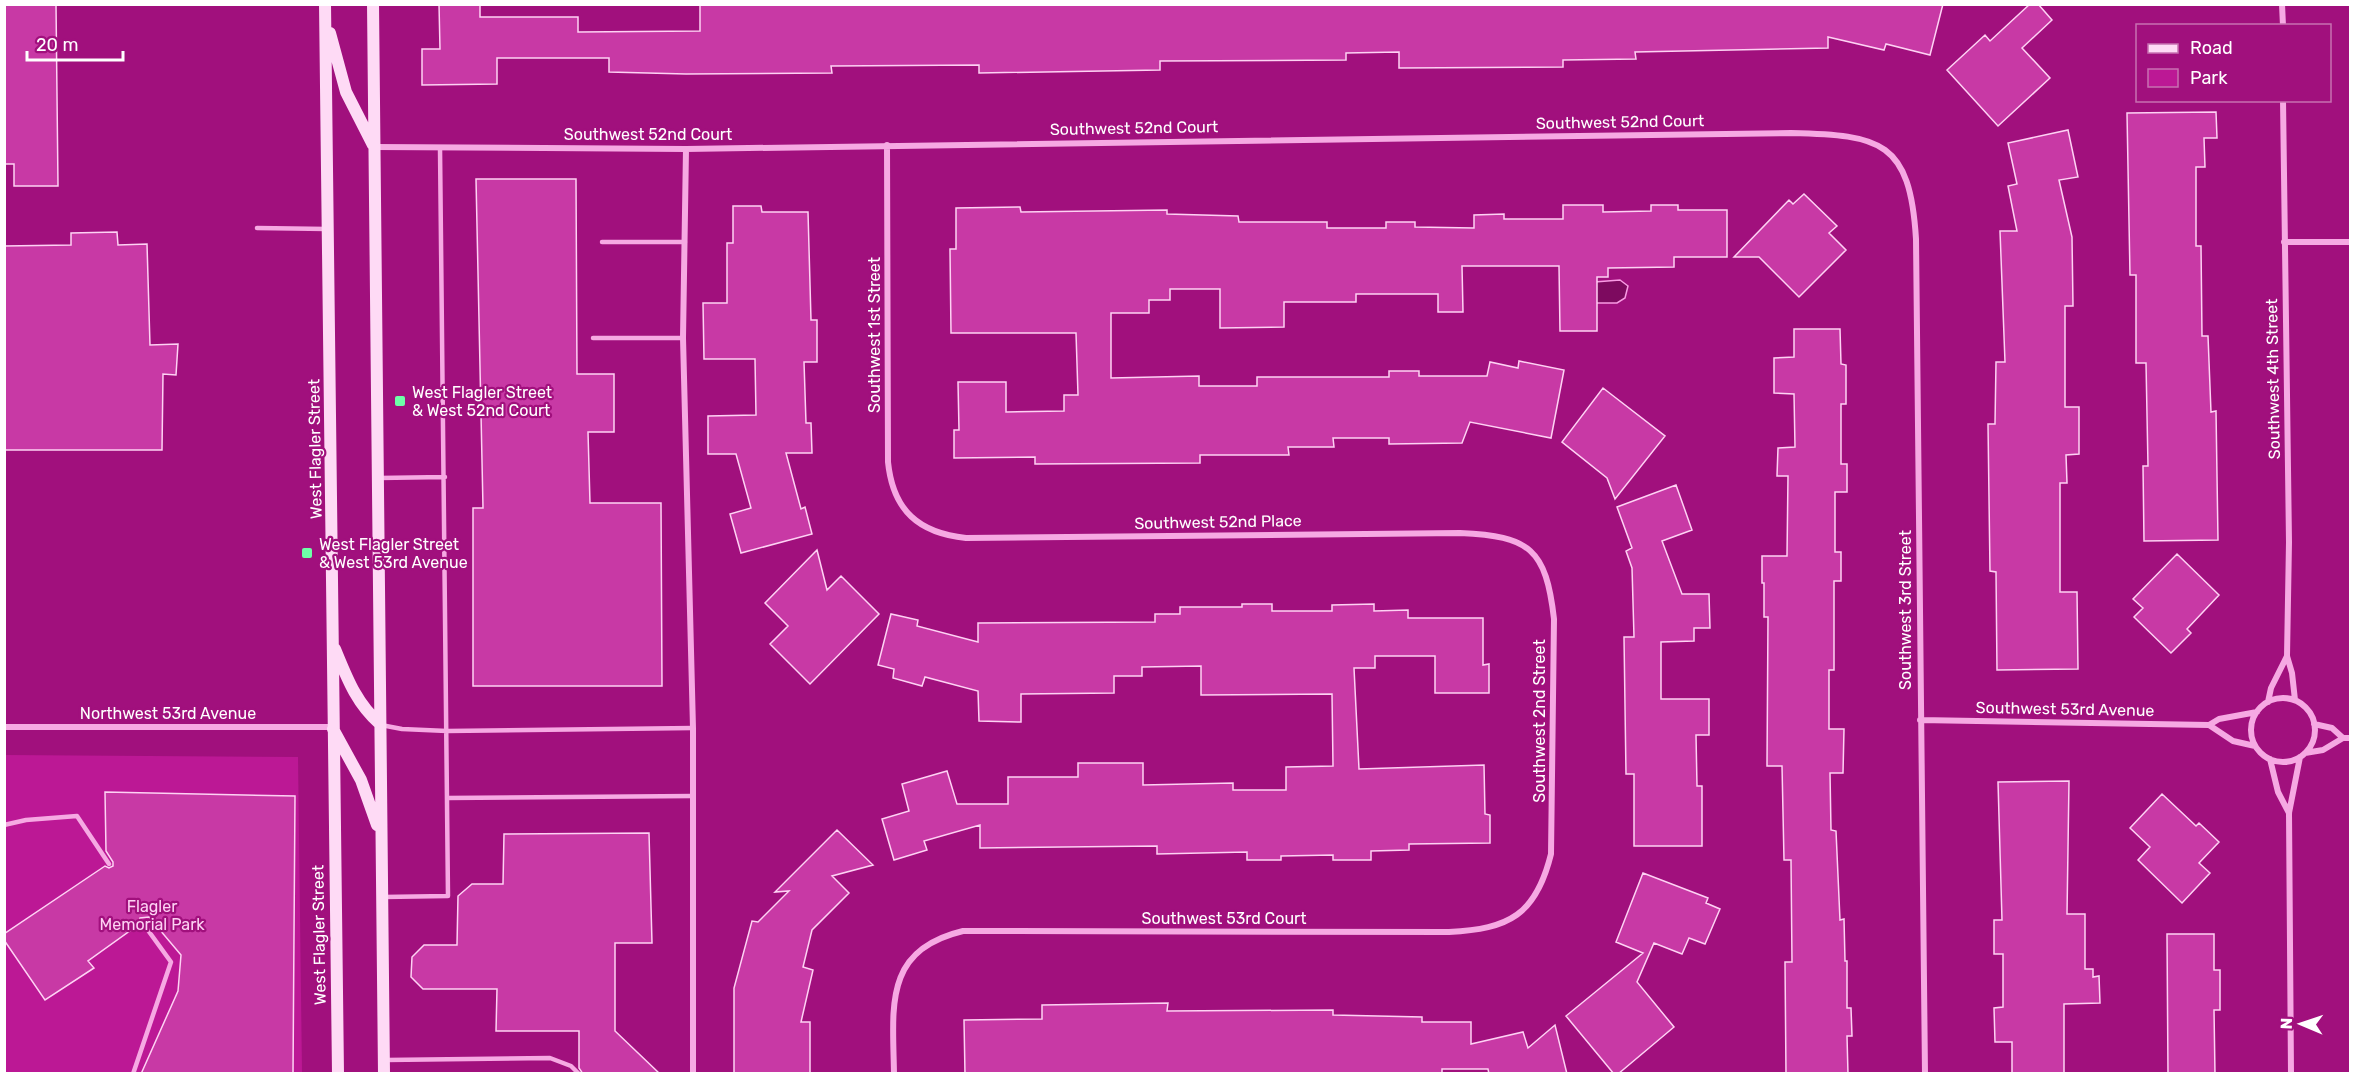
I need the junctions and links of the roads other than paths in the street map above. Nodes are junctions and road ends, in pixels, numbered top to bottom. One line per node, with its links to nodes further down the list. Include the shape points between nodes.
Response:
1 (373, 4): 7 (main road)
2 (2282, 4): 4 (street)
3 (325, 11): 7 (main road, via 346,92); 12 (main road, West Flagler Street)
4 (2283, 24)
5 (2283, 102): 15 (street, Southwest 4th Street)
6 (887, 145): 9 (street, Southwest 52nd Court); 10 (street, Southwest 52nd Court, via 1791,133 1863,138); 21 (street, Southwest 1st Street, via 888,462 894,492)
7 (374, 147): 8 (street, Southwest 52nd Court); 20 (main road)
8 (440, 147): 9 (street, Southwest 52nd Court); 19 (lane)
9 (686, 149): 14 (street)
10 (1890, 152): 28 (street, Southwest 3rd Street, via 1908,182 1916,239)
11 (257, 228): 12 (lane)
12 (327, 229): 23 (main road, West Flagler Street)
13 (602, 242): 14 (lane)
14 (685, 242): 18 (street)
15 (2284, 242): 16 (street); 24 (street, Southwest 4th Street, via 2289,542)
16 (2350, 242)
17 (593, 338): 18 (lane)
18 (683, 339): 34 (street)
19 (445, 477): 20 (lane); 35 (lane)
20 (378, 478): 29 (main road)
21 (913, 518): 22 (street, Southwest 52nd Place, via 934,533 966,538 1460,533 1495,535)
22 (1526, 546): 48 (street, Southwest 2nd Street, via 1545,574 1554,620 1552,838 1547,869)
23 (332, 642): 29 (main road, via 353,692 364,710); 33 (main road, West Flagler Street)
24 (2286, 656): 25 (street, Southwest 4th Street); 26 (street, Southwest 4th Street)
25 (2295, 700): 26 (street); 30 (street, via 2310,714)
26 (2268, 702): 27 (street, Southwest 4th Street)
27 (2257, 712): 31 (street, Southwest 53rd Avenue, via 2219,719); 38 (street, via 2250,731)
28 (1920, 720): 31 (street, Southwest 53rd Avenue); 57 (street, Southwest 3rd Street)
29 (380, 724): 35 (lane); 45 (main road)
30 (2314, 724): 36 (street, via 2332,728); 39 (street, via 2311,745)
31 (2210, 725): 38 (street, via 2233,741)
32 (4, 727): 33 (street, Northwest 53rd Avenue)
33 (332, 727): 45 (main road, via 361,780); 52 (main road, West Flagler Street)
34 (693, 728): 35 (lane); 41 (street)
35 (447, 731): 42 (lane)
36 (2343, 738): 37 (street); 39 (street, via 2323,750)
37 (2350, 738)
38 (2255, 746): 40 (street)
39 (2302, 755): 40 (street, via 2286,762); 43 (street)
40 (2270, 759): 43 (street, via 2278,792)
41 (693, 796): 42 (lane); 55 (street)
42 (447, 798): 47 (lane, via 448,896)
43 (2289, 813): 58 (street)
44 (4, 825): 46 (lane, via 26,819 77,816)
45 (381, 834): 47 (main road)
46 (109, 864)
47 (382, 897): 50 (main road)
48 (1534, 899): 56 (street, Southwest 53rd Court, via 1512,919 1473,930 963,932 936,939 922,946 904,969 895,1000)
49 (142, 922): 51 (lane, via 171,962)
50 (383, 1060): 53 (main road); 54 (lane, via 550,1058 571,1066)
51 (133, 1074)
52 (338, 1074)
53 (384, 1074)
54 (579, 1074)
55 (693, 1074)
56 (894, 1074)
57 (1925, 1074)
58 (2291, 1074)

